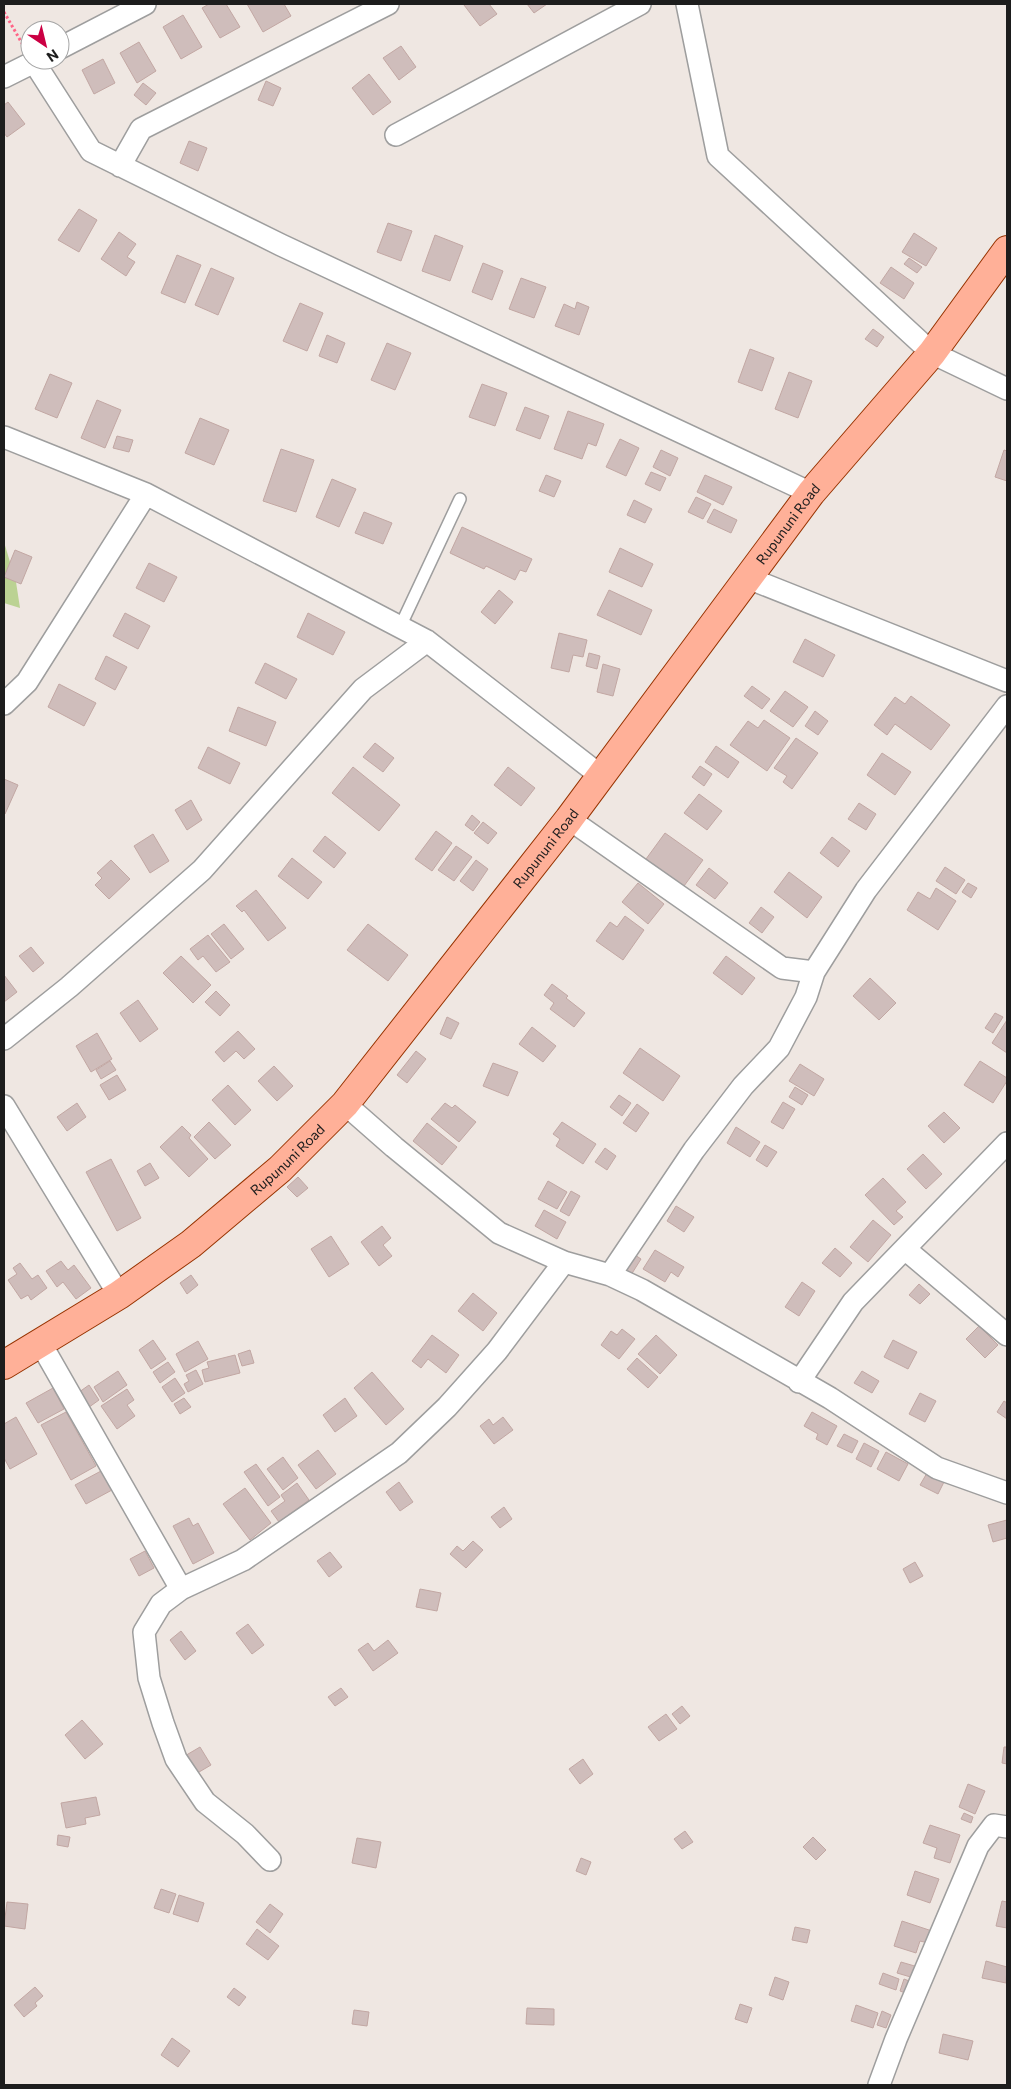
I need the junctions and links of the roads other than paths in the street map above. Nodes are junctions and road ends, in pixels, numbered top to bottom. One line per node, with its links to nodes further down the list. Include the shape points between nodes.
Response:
1 (145, 4): 5 (street)
2 (388, 4): 10 (street, via 141,129)
3 (640, 4): 9 (street)
4 (687, 4): 12 (street, via 718,156)
5 (70, 43)
6 (20, 66): 8 (street)
7 (40, 70): 10 (street, via 91,151)
8 (4, 78)
9 (396, 135)
10 (120, 166): 15 (street, via 281,245)
11 (1007, 250): 12 (main road, Rupununi Road)
12 (932, 353): 13 (street); 15 (main road, Rupununi Road)
13 (1007, 389)
14 (4, 437): 16 (street)
15 (811, 493): 18 (main road, Rupununi Road)
16 (146, 494): 19 (street); 22 (street, via 27,682)
17 (460, 499): 19 (lane)
18 (748, 578): 21 (street); 24 (main road, Rupununi Road)
19 (400, 627): 20 (street)
20 (426, 641): 24 (street); 27 (street, via 363,688 202,870 69,987)
21 (1007, 680)
22 (4, 704)
23 (1007, 706): 26 (street, via 866,890)
24 (601, 776): 25 (main road, Rupununi Road)
25 (569, 819): 26 (street, via 782,968); 28 (main road, Rupununi Road)
26 (814, 972): 33 (street, via 806,997 779,1048 743,1086 694,1150)
27 (4, 1039)
28 (345, 1104): 32 (street, via 499,1233); 34 (main road, Rupununi Road, via 280,1169 191,1244)
29 (4, 1106): 34 (street)
30 (1007, 1143): 31 (street)
31 (905, 1249): 35 (street); 38 (street, via 853,1302)
32 (564, 1262): 33 (street); 40 (street, via 497,1351 447,1407 399,1453 242,1560)
33 (610, 1275): 38 (street, via 642,1290)
34 (119, 1295): 36 (main road, Rupununi Road)
35 (1007, 1335)
36 (41, 1344): 37 (main road, Rupununi Road); 40 (street)
37 (4, 1365)
38 (799, 1382): 39 (street, via 830,1398 937,1468)
39 (1007, 1494)
40 (181, 1589): 42 (street, via 161,1604 144,1632 149,1678 163,1723 176,1759 205,1802)
41 (1007, 1827): 43 (street, via 994,1825 978,1846)
42 (270, 1860)
43 (879, 2085)

